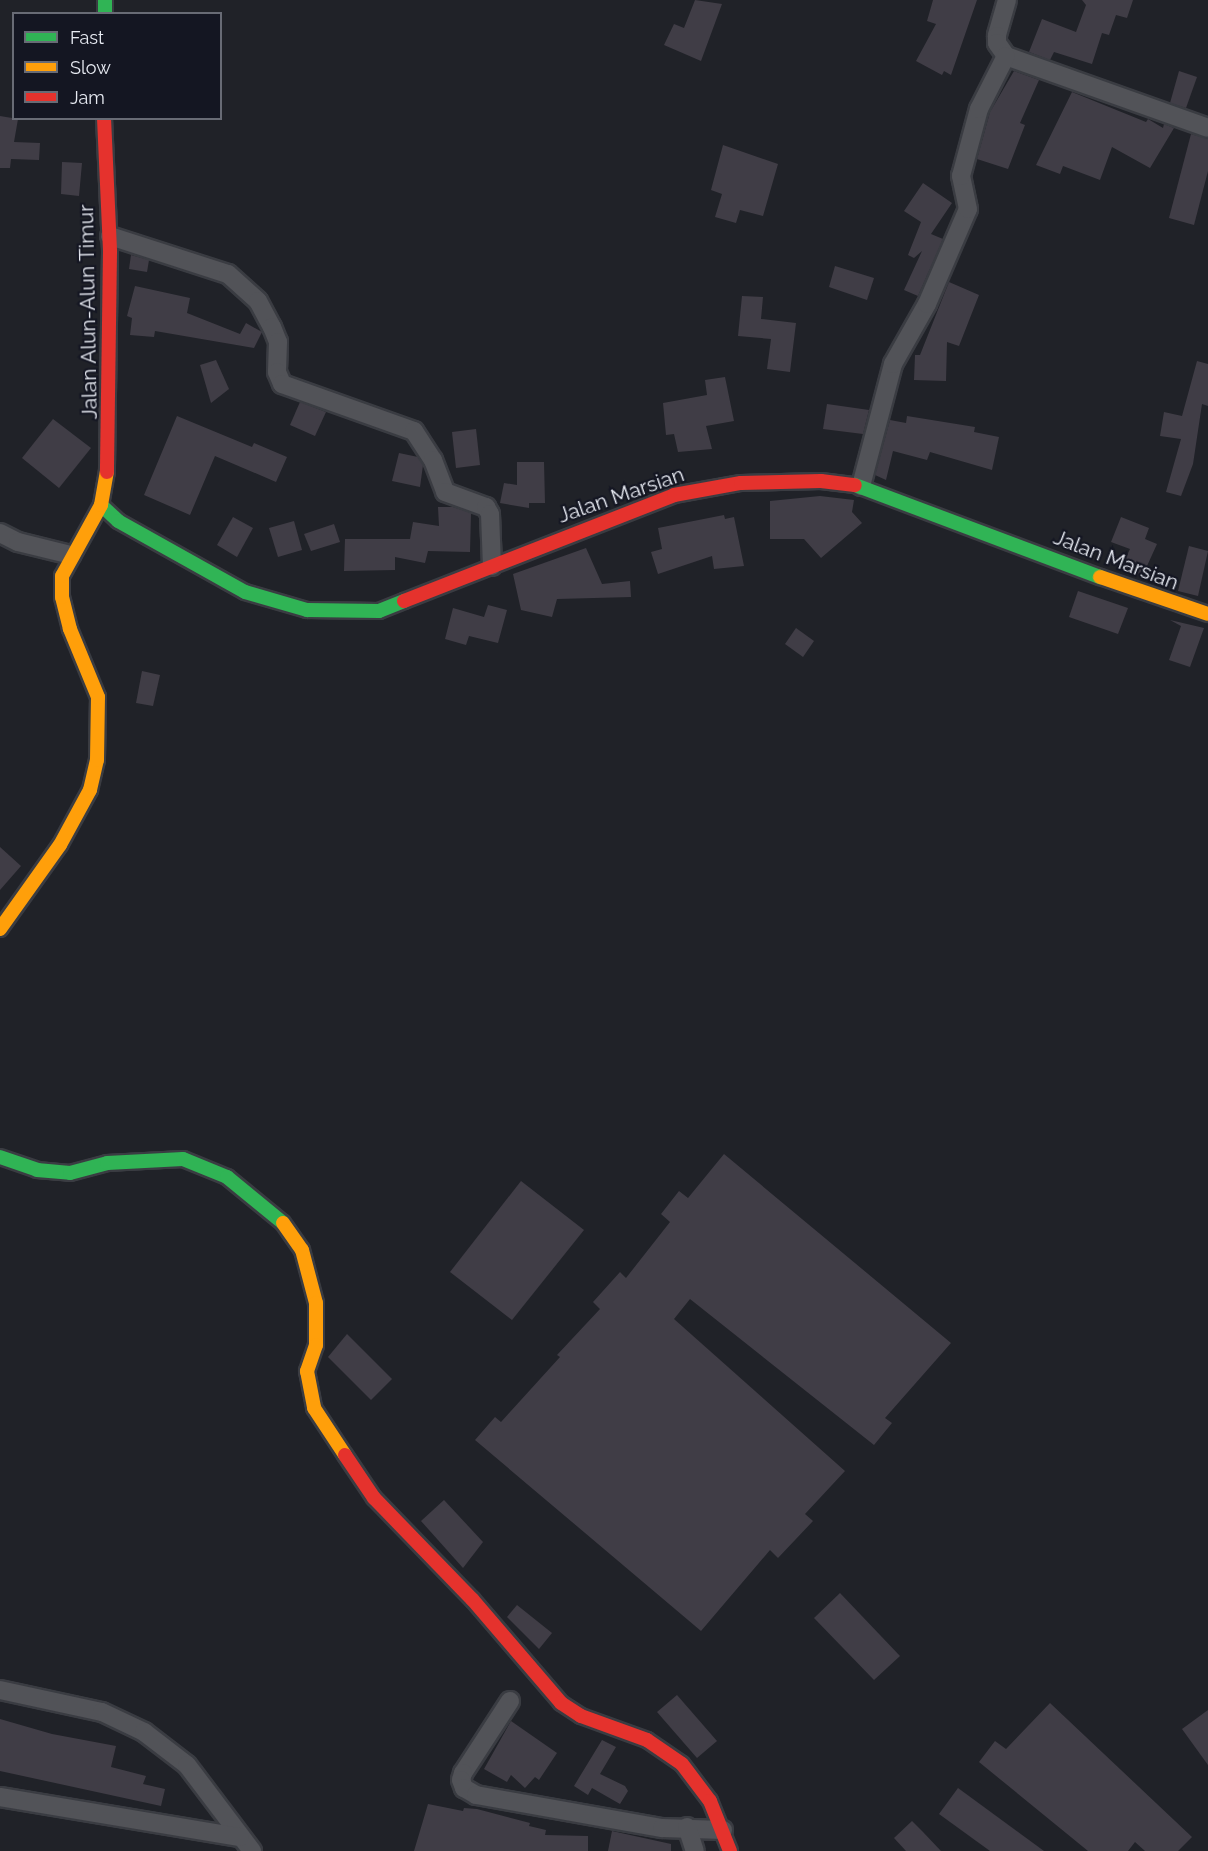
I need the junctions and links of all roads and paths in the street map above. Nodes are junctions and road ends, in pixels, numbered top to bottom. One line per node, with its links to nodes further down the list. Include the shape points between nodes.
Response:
1 (1007, 0): 2 (street, via 997,36)
2 (1006, 56): 4 (street); 6 (street, via 979,109 961,176 968,209 927,304 892,364)
3 (104, 120): 5 (street, Jalan Alun-Alun Timur)
4 (1208, 128)
5 (110, 236): 7 (street, Jalan Alun-Alun Timur, via 110,455); 10 (street, via 228,274 258,301 272,327 278,342 277,372 282,384 414,431 433,460 445,492 486,507 490,514)
6 (861, 486): 10 (street, Jalan Marsian, via 821,481 741,483 674,495); 11 (street, Jalan Marsian, via 1173,605)
7 (101, 504): 9 (street); 10 (street, Jalan Marsian, via 118,521 236,588 307,610 379,611)
8 (0, 533): 9 (street, via 18,542)
9 (71, 555): 12 (street, via 62,576 62,597 70,629 98,697 97,760 90,790 60,845)
10 (492, 566)
11 (1208, 614)
12 (0, 930)
13 (0, 1157): 18 (street, via 37,1170 70,1173 107,1163 183,1159 227,1177 282,1222 302,1250 316,1303 316,1345 307,1371 314,1408 374,1498 496,1625 561,1703 581,1716 647,1740 682,1764 699,1782)
14 (0, 1690): 19 (street, via 102,1712 144,1732 187,1765)
15 (510, 1701): 17 (street, via 463,1773 464,1788 476,1794 662,1828)
16 (0, 1797): 19 (street)
17 (687, 1827): 18 (street); 20 (street)
18 (723, 1830): 21 (street)
19 (246, 1844)
20 (695, 1851)
21 (730, 1851)

